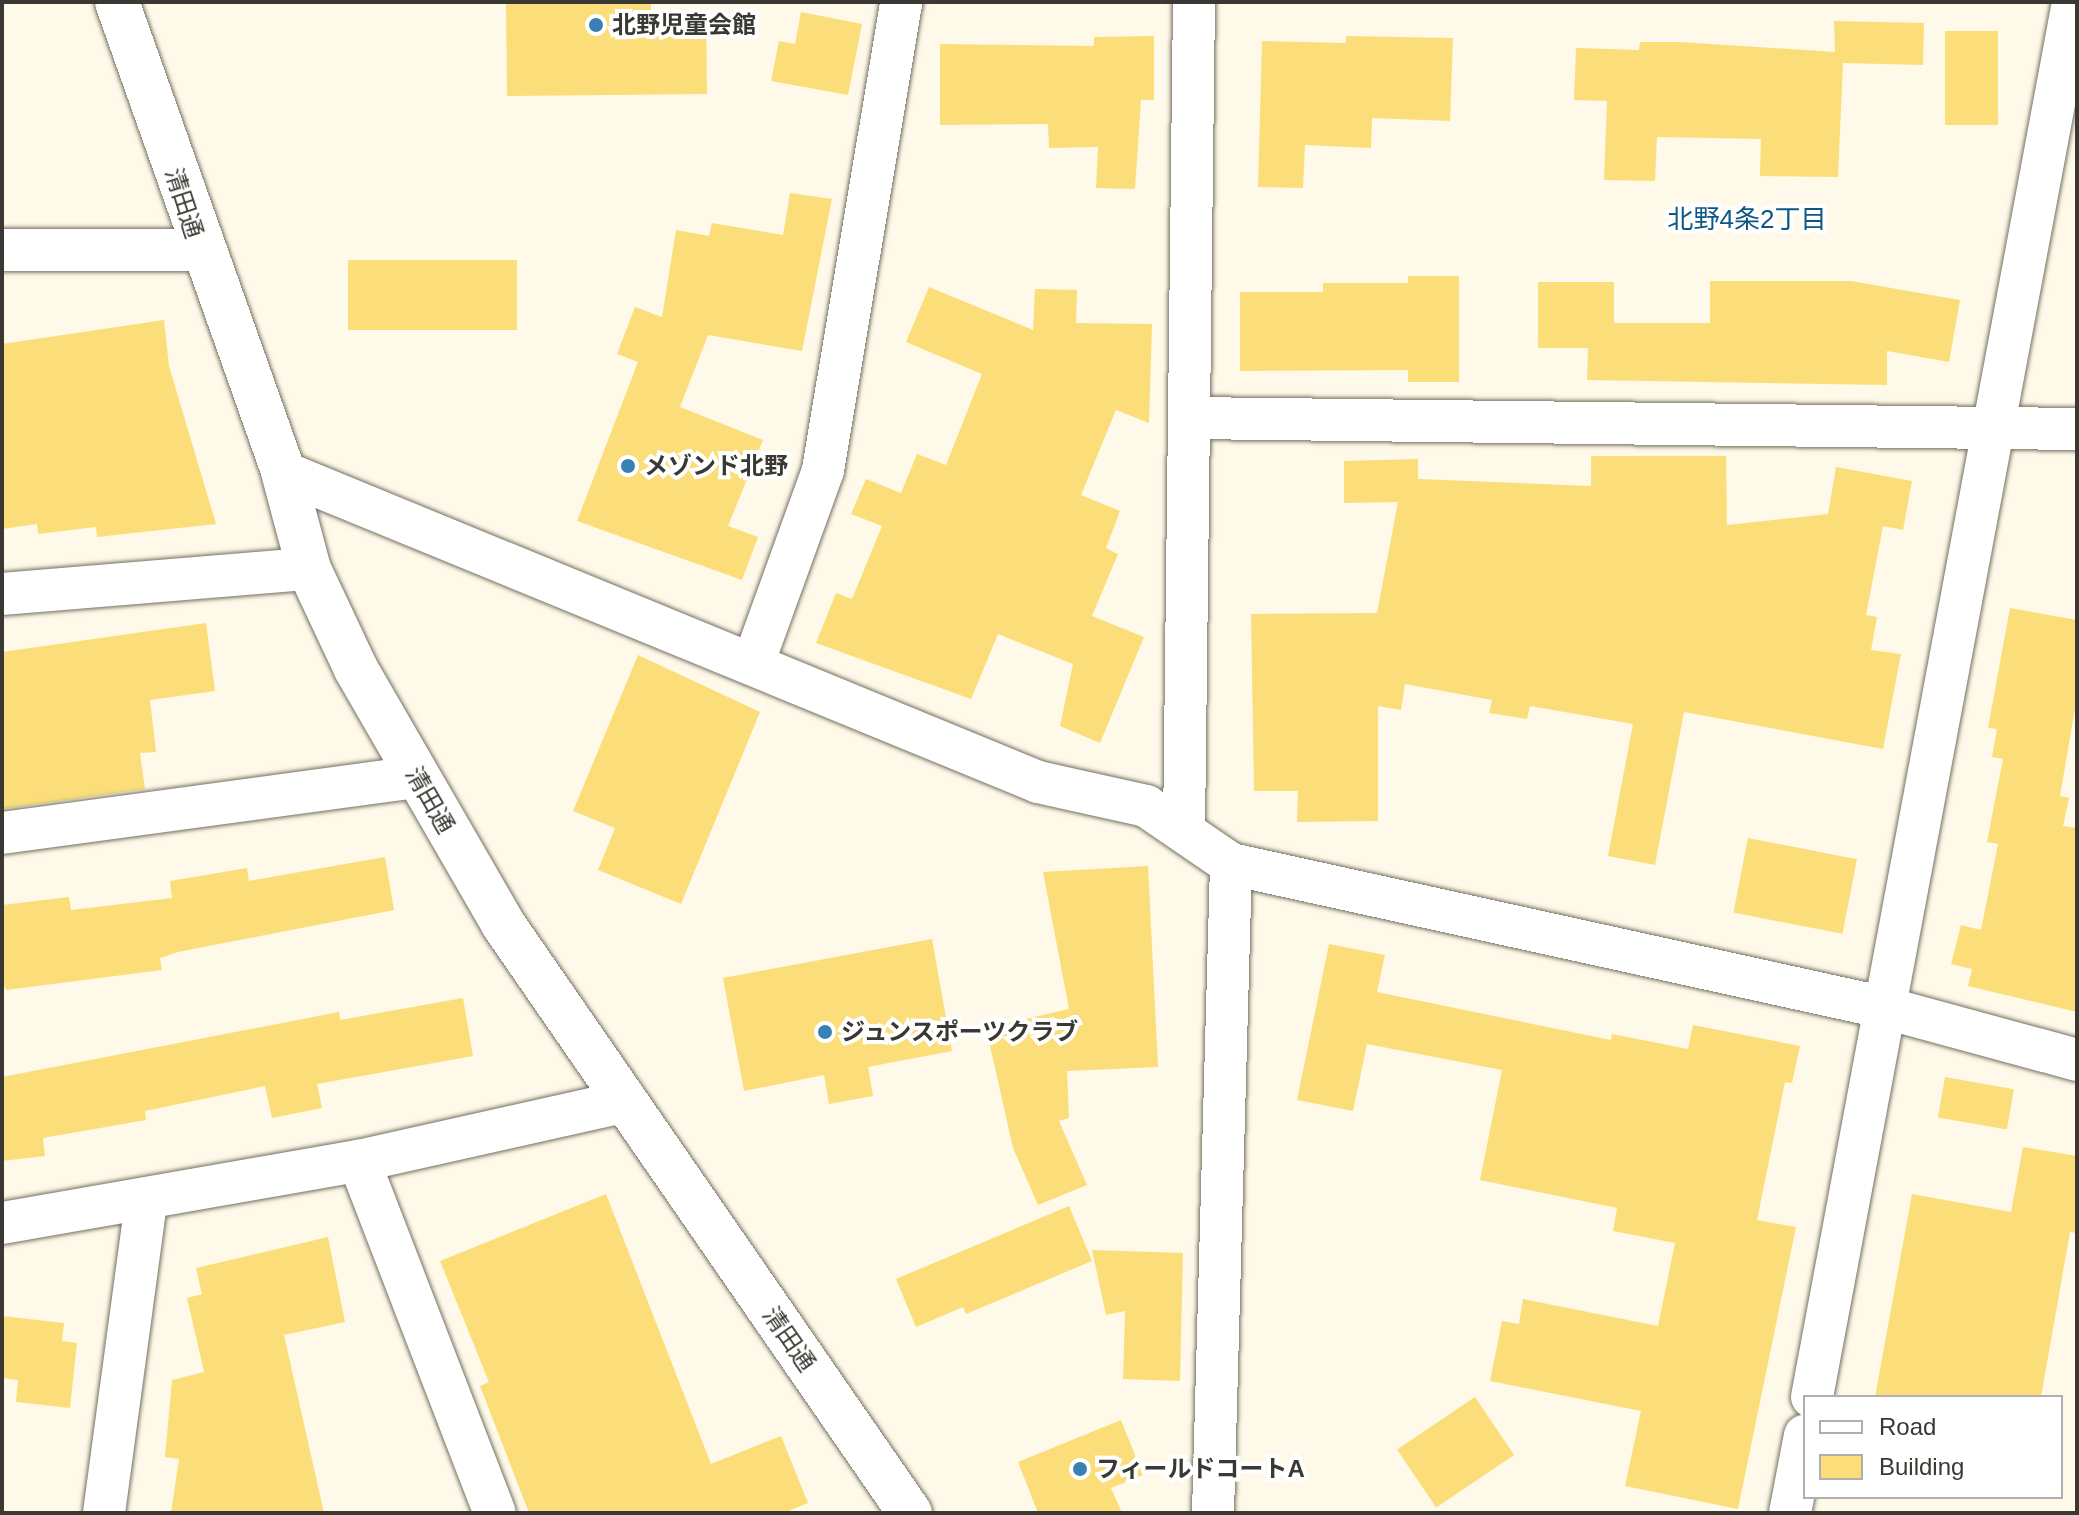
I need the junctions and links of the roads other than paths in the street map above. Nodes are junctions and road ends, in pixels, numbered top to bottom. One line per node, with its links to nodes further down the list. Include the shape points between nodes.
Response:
1 (117, 2): 6 (street, 清田通)
2 (901, 2): 13 (street, via 823,470)
3 (1194, 2): 7 (street)
4 (2073, 2): 8 (street)
5 (2, 250): 6 (street)
6 (200, 250): 10 (street, 清田通)
7 (1190, 418): 8 (street); 15 (street)
8 (1993, 428): 9 (street); 18 (street)
9 (2077, 429)
10 (283, 472): 11 (street, 清田通); 13 (street)
11 (309, 569): 12 (street); 14 (street, 清田通)
12 (2, 594)
13 (754, 661): 15 (street, via 1038,782 1146,806)
14 (416, 777): 16 (street); 20 (street, 清田通)
15 (1184, 831): 17 (street)
16 (2, 833)
17 (1231, 864): 18 (street); 29 (street)
18 (1886, 1008): 19 (street); 24 (street)
19 (2077, 1060)
20 (623, 1102): 21 (street); 28 (street, 清田通)
21 (359, 1161): 22 (street); 27 (street)
22 (146, 1201): 23 (street); 26 (street)
23 (2, 1223)
24 (1812, 1395)
25 (1803, 1445): 30 (street)
26 (104, 1513)
27 (495, 1513)
28 (910, 1513)
29 (1213, 1513)
30 (1790, 1513)

